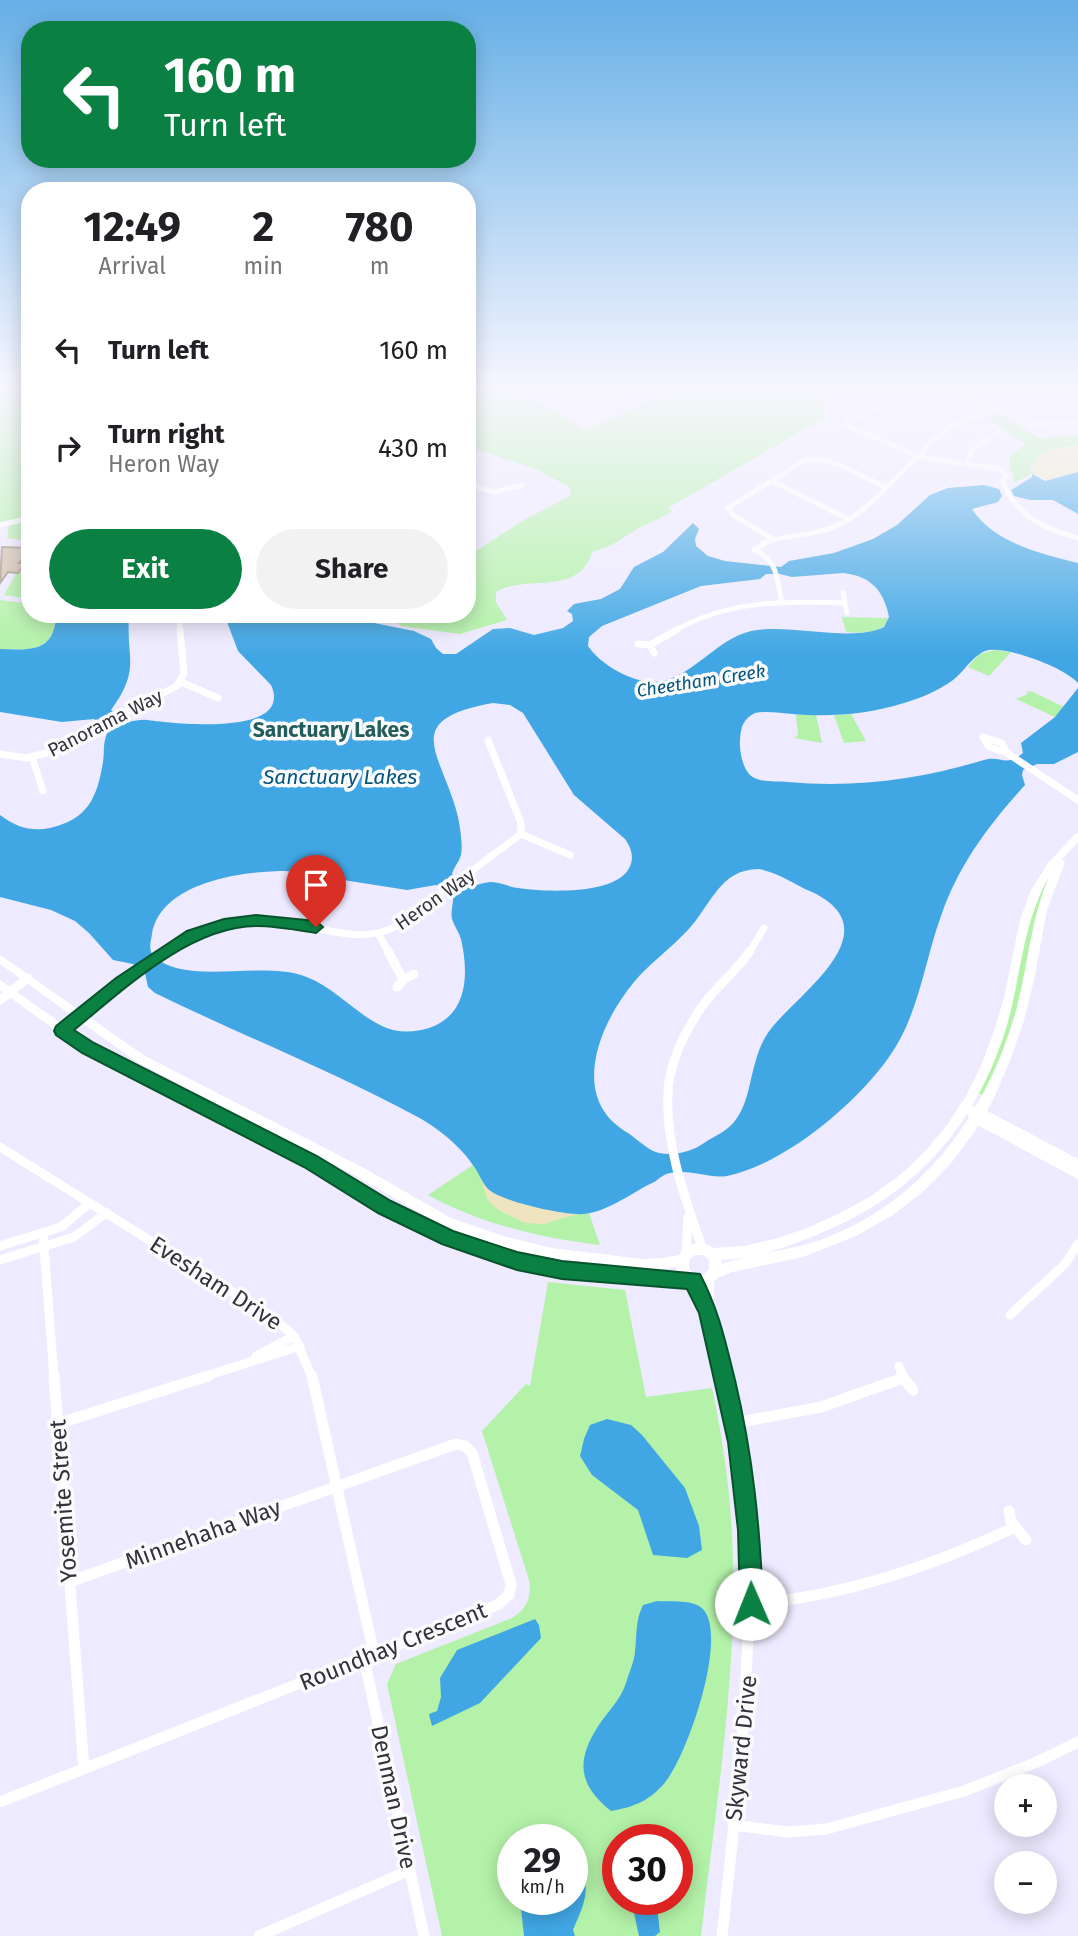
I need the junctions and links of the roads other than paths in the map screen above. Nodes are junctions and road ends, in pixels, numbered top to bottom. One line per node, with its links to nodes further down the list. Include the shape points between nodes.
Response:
1 (782, 475): 5 (street)
2 (859, 475): 8 (street)
3 (900, 475): 8 (street)
4 (1000, 475): 12 (street, via 1020,511 1035,522)
5 (772, 481): 10 (street); 13 (street, via 728,508)
6 (522, 485): 7 (street, via 494,492)
7 (476, 487)
8 (885, 487): 10 (street)
9 (21, 520): 11 (street)
10 (850, 520): 13 (street)
11 (0, 526)
12 (1078, 538)
13 (771, 548): 13 (street, via 754,550 763,543); 15 (street)
14 (843, 593): 16 (street)
15 (782, 603): 16 (street); 20 (street, via 713,612)
16 (845, 603): 17 (street)
17 (848, 613)
18 (179, 623): 22 (street, Panorama Way)
19 (638, 644): 20 (street)
20 (650, 645): 21 (street)
21 (654, 653)
22 (181, 682): 23 (street); 27 (street, Panorama Way)
23 (218, 698)
24 (488, 740): 30 (street, via 521,823)
25 (1007, 753): 29 (street)
26 (0, 754): 27 (street, Panorama Way)
27 (32, 757): 28 (street)
28 (43, 791)
29 (1078, 800)
30 (521, 834): 33 (street); 35 (street, Heron Way, via 397,927)
31 (1078, 836): 32 (street)
32 (1063, 853): 46 (street, via 1030,906 1002,1020); 47 (street, via 1042,906 1012,1041)
33 (570, 855)
34 (764, 928): 54 (street, via 690,1026 669,1080 668,1098)
35 (379, 934): 39 (street); 44 (street, Heron Way, via 277,921 244,922 192,936)
36 (0, 959): 38 (street)
37 (414, 974): 39 (street)
38 (28, 978): 42 (street); 44 (street)
39 (404, 979): 41 (street)
40 (0, 984): 42 (street)
41 (397, 987)
42 (12, 991): 43 (street); 45 (street)
43 (0, 1000)
44 (79, 1016): 45 (street, Heron Way); 51 (street, via 168,1074)
45 (62, 1031): 52 (street)
46 (967, 1108): 47 (street); 60 (street, via 927,1158 870,1203 793,1238 730,1254)
47 (981, 1116): 49 (street); 50 (street); 63 (street, via 933,1175 867,1224 823,1244 736,1264)
48 (0, 1146): 53 (street, Evesham Drive)
49 (1078, 1164)
50 (1078, 1174)
51 (376, 1181): 52 (street); 61 (street, via 447,1222 526,1249 642,1265)
52 (365, 1195): 64 (street, via 448,1238 517,1261 597,1274)
53 (90, 1203): 55 (street, Evesham Drive); 56 (street, via 73,1222)
54 (688, 1207): 60 (street); 61 (street)
55 (106, 1213): 59 (street, via 74,1237); 67 (street, Evesham Drive, via 271,1316)
56 (43, 1234): 58 (street); 59 (street, Yosemite Street)
57 (1078, 1244): 66 (street, via 1065,1264)
58 (0, 1246)
59 (43, 1247): 62 (street); 72 (street, Yosemite Street)
60 (707, 1252): 61 (street); 63 (street, via 716,1263)
61 (684, 1256): 64 (street, via 682,1269)
62 (0, 1260)
63 (712, 1276): 64 (street); 65 (street, Skyward Drive)
64 (691, 1279): 65 (street, Skyward Drive)
65 (708, 1312): 71 (street, Skyward Drive)
66 (1010, 1315)
67 (297, 1341): 72 (street); 73 (street, Evesham Drive, via 310,1368)
68 (899, 1366): 69 (street)
69 (903, 1378): 70 (street); 71 (street, via 808,1411)
70 (913, 1390)
71 (735, 1423): 78 (street, Skyward Drive, via 749,1530)
72 (57, 1424): 77 (street, Yosemite Street)
73 (336, 1486): 77 (street, Minnehaha Way); 79 (street, Evesham Drive); 79 (street, Roundhay Crescent, via 450,1445 465,1446 475,1461 510,1578 509,1595 503,1602)
74 (1009, 1511): 75 (street)
75 (1015, 1527): 76 (street); 78 (street, via 884,1580 812,1597)
76 (1026, 1540)
77 (69, 1582): 81 (street, Yosemite Street)
78 (751, 1604): 83 (street, Skyward Drive)
79 (369, 1656): 81 (street, Roundhay Crescent); 84 (street, Denman Drive)
80 (1078, 1742): 83 (street, via 964,1791 826,1829 788,1832)
81 (84, 1769): 82 (street, Roundhay Crescent)
82 (0, 1802)
83 (733, 1825): 87 (street, Skyward Drive)
84 (410, 1870): 85 (street); 86 (street, Denman Drive)
85 (259, 1936)
86 (424, 1936)
87 (722, 1936)

